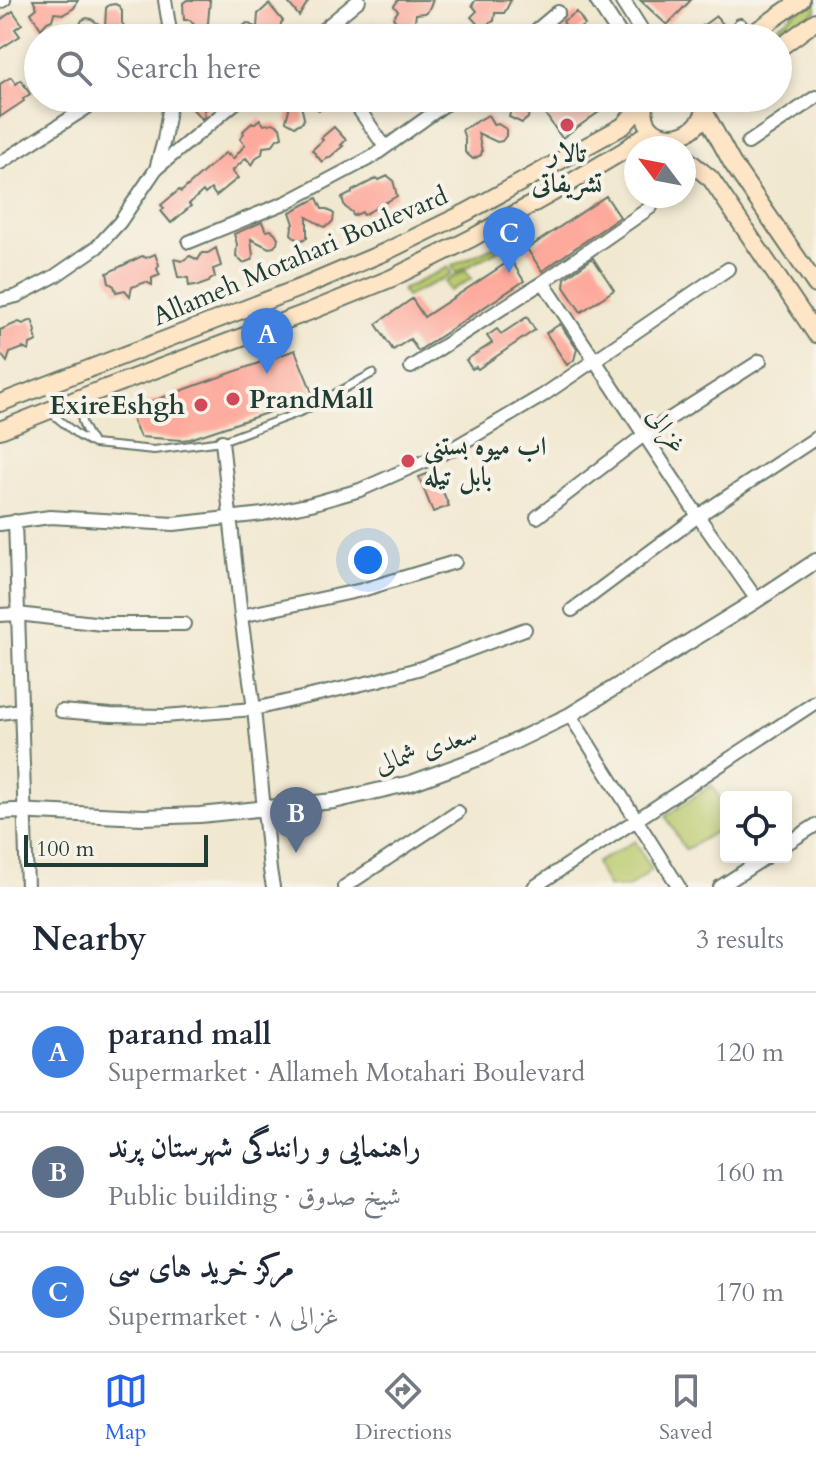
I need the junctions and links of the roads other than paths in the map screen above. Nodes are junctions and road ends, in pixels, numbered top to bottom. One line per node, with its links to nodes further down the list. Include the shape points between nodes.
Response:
1 (359, 0): 9 (street)
2 (597, 0): 11 (street)
3 (622, 0): 12 (street)
4 (801, 0): 13 (main road)
5 (168, 1): 8 (street)
6 (558, 12): 10 (street)
7 (816, 21): 14 (main road)
8 (170, 24)
9 (330, 24)
10 (544, 24)
11 (613, 24)
12 (637, 24)
13 (760, 24)
14 (792, 39)
15 (816, 97): 27 (street)
16 (80, 112): 29 (street)
17 (169, 112): 32 (street)
18 (224, 112): 32 (street)
19 (361, 112): 28 (street)
20 (434, 112): 28 (street)
21 (635, 112): 46 (main road, Allameh Motahari Boulevard, via 623,126 385,252)
22 (644, 112): 25 (main road)
23 (704, 112): 25 (main road, Allameh Motahari Boulevard, via 692,130 673,136)
24 (711, 112): 30 (main road)
25 (656, 133): 26 (main road); 45 (main road, Allameh Motahari Boulevard, via 392,278)
26 (660, 136)
27 (748, 143)
28 (385, 147): 35 (street, via 287,202)
29 (0, 163)
30 (732, 163): 33 (main road, via 714,162); 38 (main road)
31 (696, 167): 33 (main road)
32 (156, 169): 39 (street, via 97,247 55,276)
33 (711, 179): 40 (main road)
34 (650, 208): 37 (street)
35 (189, 242)
36 (728, 269): 41 (street)
37 (543, 282): 41 (street, غزالی); 43 (street)
38 (816, 285)
39 (0, 300)
40 (816, 334)
41 (595, 360): 51 (street, غزالی); 57 (street, via 498,422 412,468 311,504)
42 (760, 361): 51 (street)
43 (411, 367)
44 (373, 373): 49 (lane)
45 (83, 396): 48 (main road, Allameh Motahari Boulevard); 54 (lane, via 82,426)
46 (0, 403)
47 (279, 409): 49 (lane)
48 (48, 411): 50 (main road, Allameh Motahari Boulevard); 54 (lane)
49 (281, 419): 53 (lane)
50 (0, 430)
51 (644, 435): 55 (street, غزالی); 56 (street)
52 (816, 438): 55 (street)
53 (222, 441): 54 (lane, via 154,450); 57 (street)
54 (94, 444)
55 (698, 516): 62 (street, غزالی); 63 (street)
56 (537, 517)
57 (229, 518): 58 (street, via 174,524 50,517); 66 (street)
58 (15, 521): 59 (street); 64 (street)
59 (0, 524)
60 (816, 561): 62 (street, سعدی شمالی)
61 (455, 562): 66 (street, via 362,590)
62 (757, 600): 74 (street, سعدی شمالی)
63 (572, 610)
64 (18, 614): 65 (street); 67 (street, via 102,624); 71 (street)
65 (0, 615)
66 (241, 616): 70 (street)
67 (184, 624)
68 (525, 629): 70 (street, via 421,668)
69 (816, 702): 79 (street)
70 (254, 709): 72 (street, via 164,716); 75 (street)
71 (21, 710): 73 (street); 77 (street)
72 (61, 711)
73 (0, 713)
74 (570, 715): 75 (street, سعدی شمالی, via 482,757 411,783 334,801); 79 (street)
75 (264, 808): 77 (street, سعدی شمالی, via 143,817); 84 (street)
76 (0, 812): 77 (street, سعدی شمالی)
77 (25, 812): 83 (street)
78 (458, 812): 85 (street)
79 (636, 819): 86 (street); 87 (street)
80 (816, 825): 81 (street)
81 (792, 840)
82 (757, 863): 88 (street)
83 (27, 887)
84 (273, 887)
85 (344, 887)
86 (534, 887)
87 (679, 887)
88 (720, 887)

